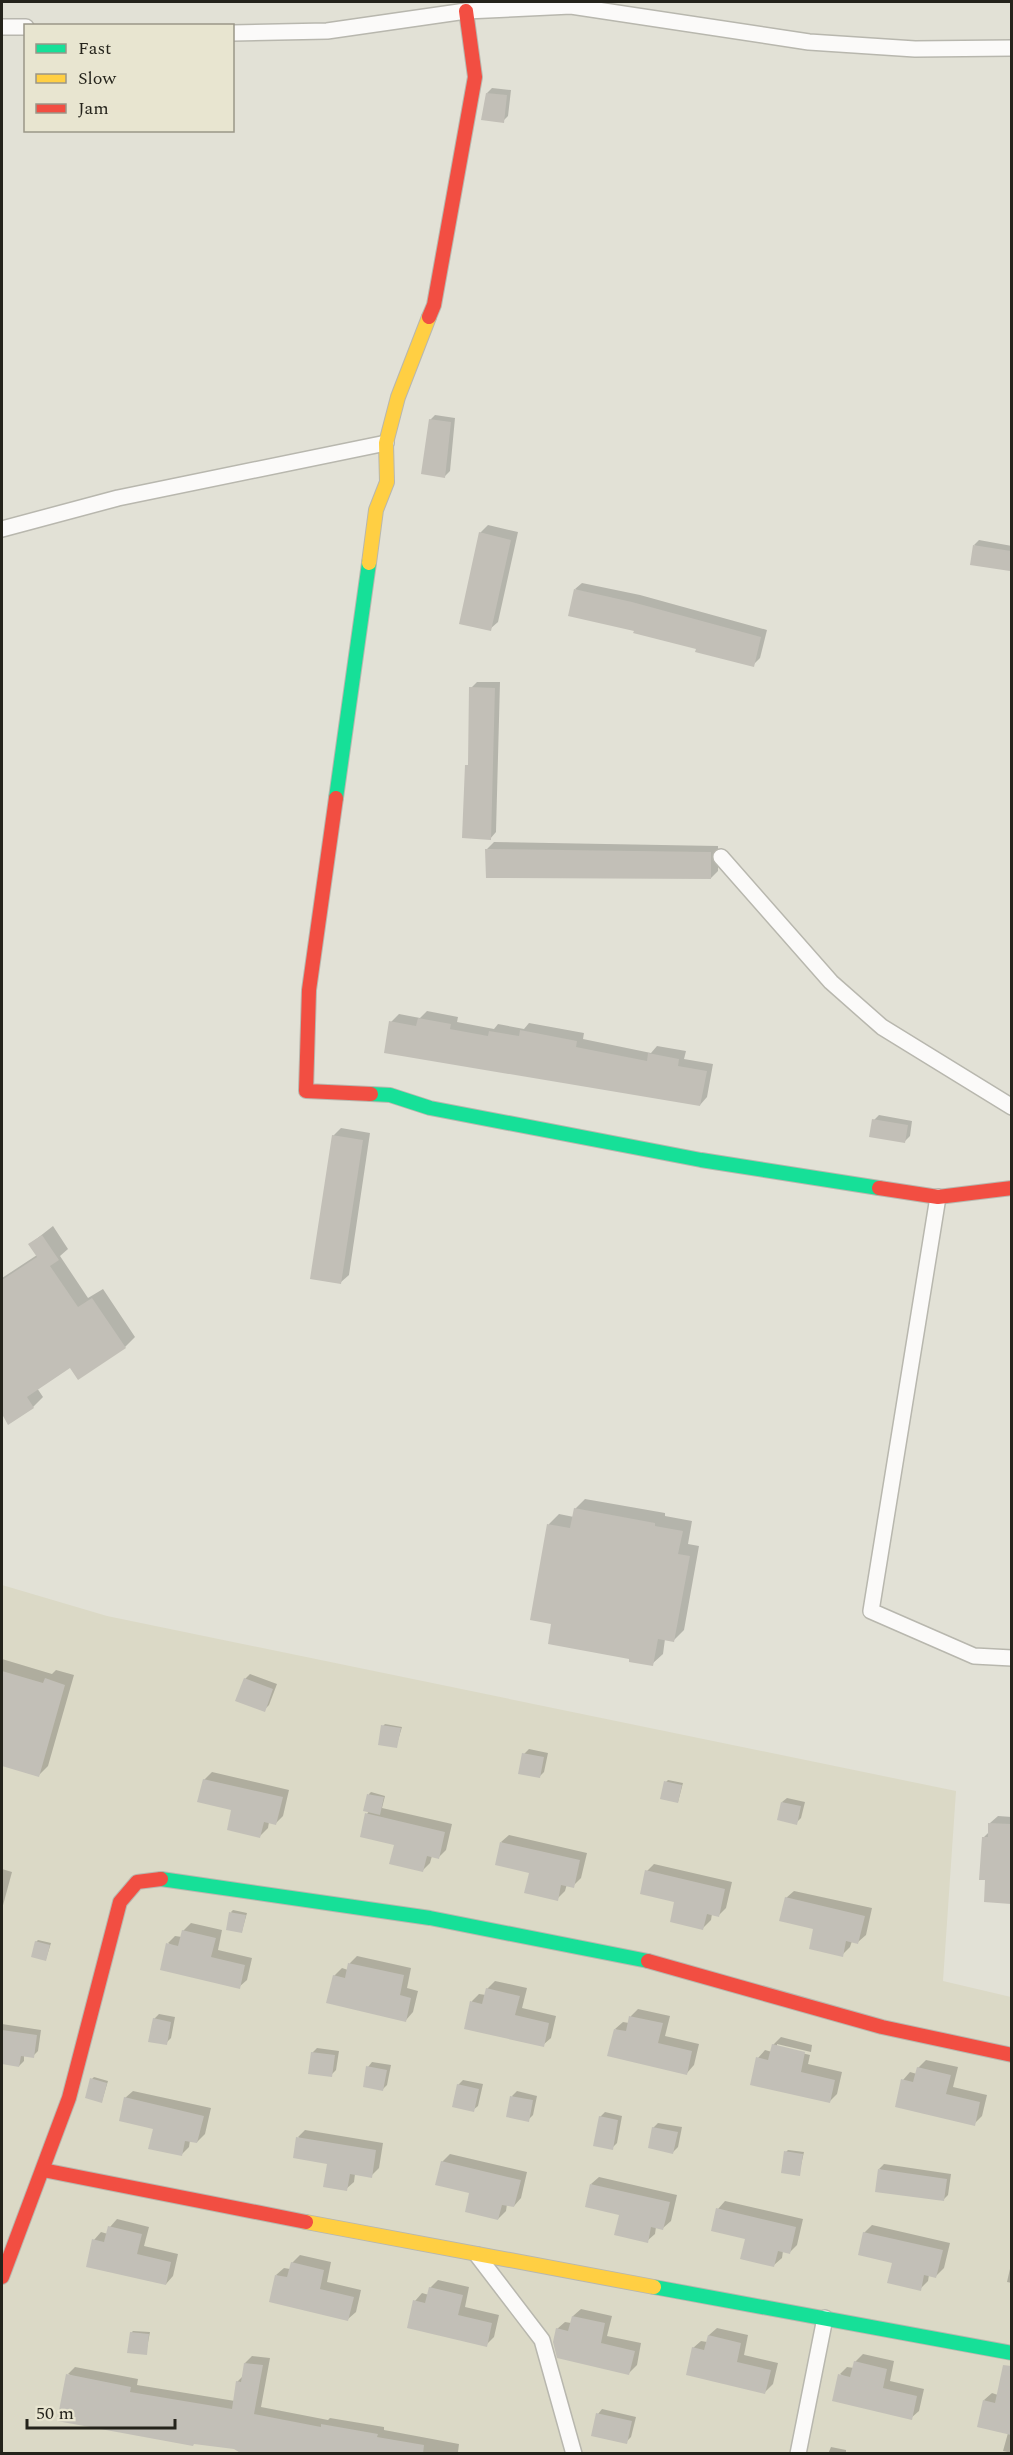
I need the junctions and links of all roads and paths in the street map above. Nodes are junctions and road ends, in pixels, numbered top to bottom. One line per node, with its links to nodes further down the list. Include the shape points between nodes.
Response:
1 (466, 11): 4 (street, via 327,31); 5 (street, via 571,6 809,42 915,49); 6 (street, via 475,77 434,305 398,397)
2 (2, 27): 3 (street)
3 (24, 27)
4 (234, 33)
5 (1011, 48)
6 (386, 443): 7 (street, via 118,498); 11 (street, via 387,482 376,510 309,990 306,1091 390,1095 430,1108 701,1160)
7 (2, 529)
8 (721, 856): 9 (street, via 831,982 882,1028)
9 (1011, 1107)
10 (1011, 1188): 11 (street)
11 (938, 1197): 12 (street, via 872,1611 974,1656)
12 (1011, 1658)
13 (1011, 2055): 14 (street, via 882,2027 648,1961 429,1918 162,1879 137,1882 120,1902 69,2098)
14 (42, 2170): 15 (street); 16 (street)
15 (477, 2255): 17 (street); 19 (street, via 542,2340)
16 (2, 2277)
17 (825, 2318): 18 (street); 20 (street)
18 (1011, 2354)
19 (574, 2454)
20 (798, 2454)

